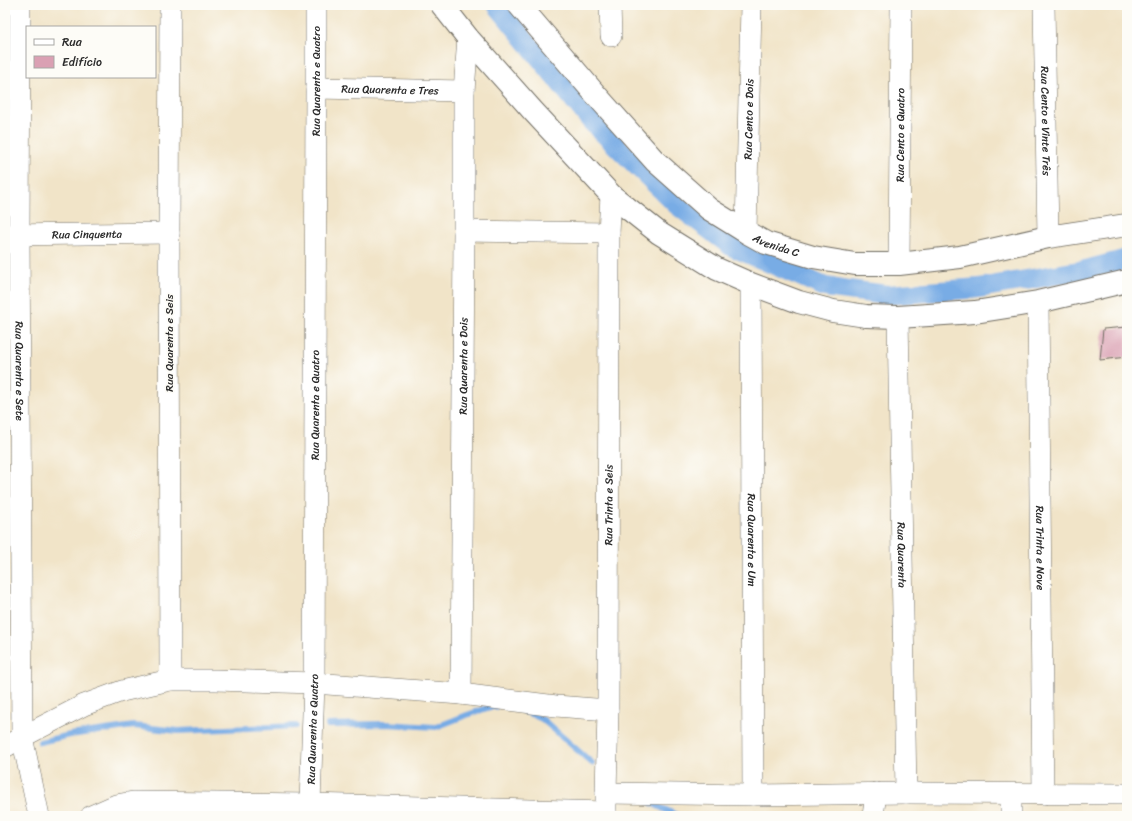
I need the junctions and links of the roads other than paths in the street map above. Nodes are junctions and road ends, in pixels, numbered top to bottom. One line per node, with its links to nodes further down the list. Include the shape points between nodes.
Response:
1 (20, 5): 20 (street, Rua Quarenta e Sete)
2 (170, 5): 18 (street, Rua Quarenta e Seis)
3 (316, 5): 12 (street, Rua Quarenta e Quatro)
4 (442, 5): 11 (main road)
5 (519, 5): 17 (main road, Avenida C, via 655,161 709,209)
6 (610, 5): 10 (street)
7 (751, 5): 17 (street, Rua Cento e Dois)
8 (901, 5): 22 (street, Rua Cento e Quatro)
9 (1044, 5): 21 (street, Rua Cento e Vinte Três)
10 (611, 36)
11 (468, 38): 13 (street, Rua Quarenta e Dois); 14 (main road)
12 (316, 88): 13 (street, Rua Quarenta e Tres); 28 (street, Rua Quarenta e Quatro)
13 (464, 91): 16 (street, Rua Quarenta e Dois)
14 (611, 195): 19 (street, Rua Trinta e Seis); 24 (main road, via 659,233 717,269)
15 (1127, 225): 21 (main road, Avenida C)
16 (464, 231): 19 (street); 29 (street, Rua Quarenta e Dois)
17 (746, 232): 22 (main road, Avenida C, via 766,243 813,257 855,264)
18 (169, 233): 20 (street, Rua Cinquenta); 27 (street, Rua Quarenta e Seis)
19 (609, 233): 30 (street, Rua Trinta e Seis)
20 (12, 235): 31 (street, Rua Quarenta e Sete)
21 (1048, 237): 22 (main road, Avenida C, via 960,257)
22 (899, 264)
23 (1127, 282): 25 (main road)
24 (751, 284): 26 (main road, via 799,302 833,311); 37 (street, Rua Quarenta e Um)
25 (1038, 302): 26 (main road, via 975,312); 35 (street, Rua Trinta e Nove)
26 (898, 317): 33 (street, Rua Quarenta)
27 (170, 680): 28 (street); 31 (street, via 84,705)
28 (314, 683): 29 (street); 38 (street, Rua Quarenta e Quatro)
29 (461, 694): 30 (street)
30 (608, 710): 39 (street, Rua Trinta e Seis)
31 (14, 742): 40 (street, Rua Quarenta e Sete)
32 (876, 793): 33 (street); 37 (street); 42 (street)
33 (906, 793): 34 (street)
34 (1011, 794): 35 (street); 43 (street)
35 (1043, 794): 36 (street)
36 (1127, 794)
37 (753, 796): 39 (street)
38 (310, 804): 39 (street); 41 (street, via 133,802 116,805)
39 (606, 807)
40 (39, 816)
41 (91, 816)
42 (873, 816)
43 (1011, 816)

